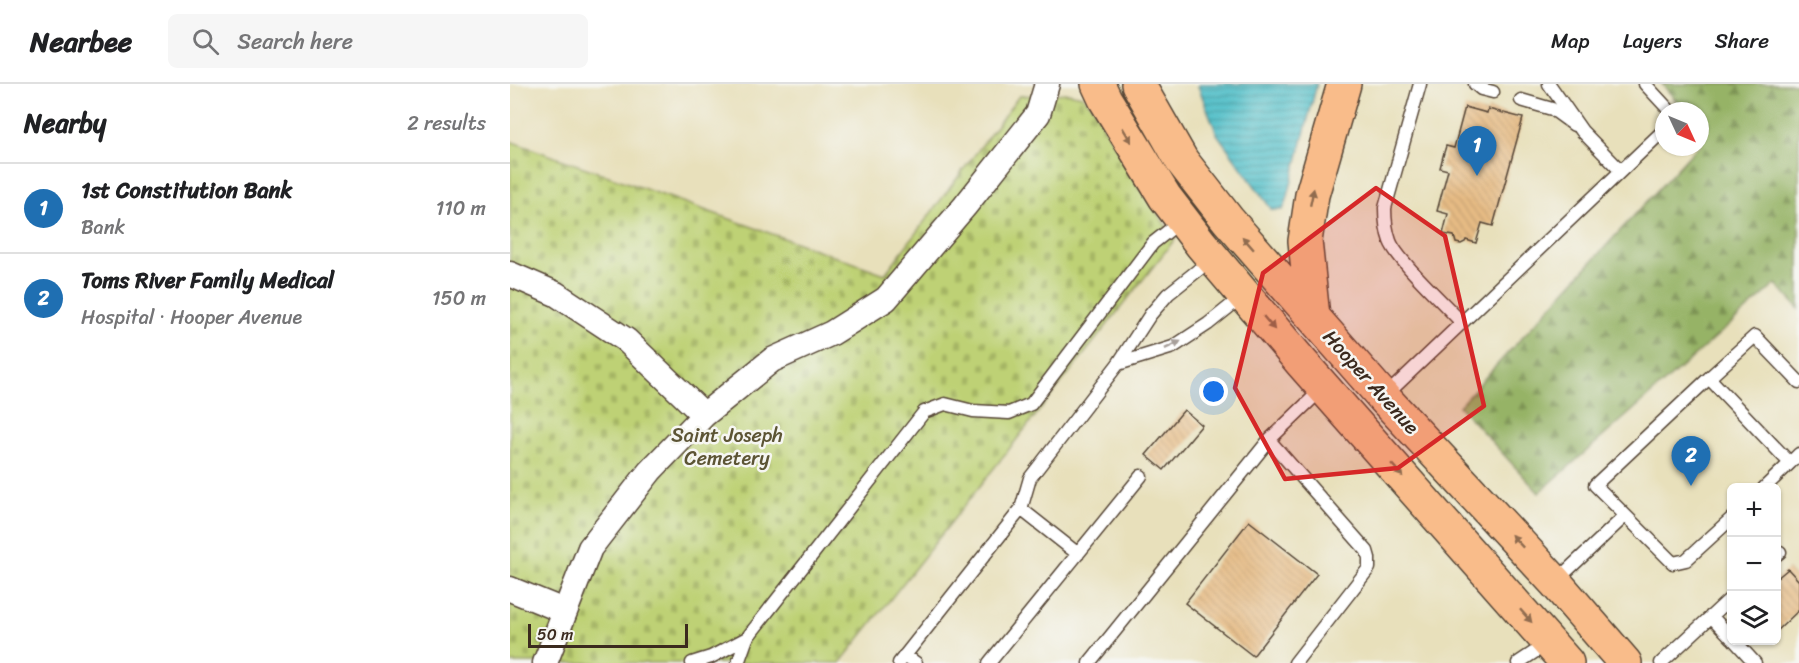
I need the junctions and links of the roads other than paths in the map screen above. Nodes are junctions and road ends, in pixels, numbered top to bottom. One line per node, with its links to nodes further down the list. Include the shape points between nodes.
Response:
1 (1047, 84): 26 (street, via 1038,114 886,299 832,333 772,360)
2 (1098, 84): 15 (main road, Hooper Avenue, one-way to 15)
3 (1138, 84): 19 (main road, Hooper Avenue, one-way to 3, via 1182,161)
4 (1344, 84): 19 (main road, one-way to 4, via 1305,241 1312,195)
5 (1420, 84): 20 (lane, via 1385,208 1385,224 1399,256)
6 (1475, 84): 9 (lane)
7 (1549, 84): 12 (lane)
8 (1645, 84): 11 (lane)
9 (1493, 92)
10 (1521, 100): 12 (lane, via 1552,109)
11 (1662, 102)
12 (1582, 131): 14 (lane)
13 (1655, 139): 14 (lane)
14 (1621, 171): 20 (lane)
15 (1182, 220): 16 (main road, Hooper Avenue); 41 (lane, via 1153,243 1031,404 1009,413 973,411 945,404 924,412)
16 (1213, 258): 18 (main road, Hooper Avenue); 21 (lane, via 1168,294)
17 (510, 274): 26 (street, via 556,294 626,340)
18 (1245, 295): 21 (lane, one-way to 18, via 1173,347); 24 (main road, Hooper Avenue, one-way to 24)
19 (1313, 317): 25 (main road, Hooper Avenue)
20 (1462, 323): 25 (lane)
21 (1118, 364): 31 (lane, via 1030,478)
22 (1709, 378): 23 (lane, via 1755,336); 28 (lane); 32 (lane, via 1595,485)
23 (1799, 382)
24 (1324, 388): 27 (lane); 43 (main road, Hooper Avenue, one-way to 43)
25 (1384, 398): 35 (main road, Hooper Avenue, one-way to 25)
26 (704, 415): 38 (street, via 650,471 590,548)
27 (1269, 440): 49 (lane); 50 (lane, via 1369,558 1369,568)
28 (1795, 458): 30 (lane)
29 (1141, 476): 34 (lane)
30 (1769, 483)
31 (1021, 509): 34 (lane); 44 (lane)
32 (1625, 516): 33 (lane, via 1673,563 1686,560); 35 (lane)
33 (1727, 522)
34 (1078, 554): 48 (lane)
35 (1555, 582): 52 (main road, Hooper Avenue)
36 (510, 589): 38 (street)
37 (1727, 601): 39 (lane)
38 (564, 611): 45 (street)
39 (1711, 616): 40 (lane); 53 (lane)
40 (1727, 633)
41 (747, 638): 46 (lane); 47 (lane)
42 (1738, 645): 54 (lane)
43 (1558, 653): 51 (lane)
44 (906, 660)
45 (545, 663)
46 (692, 663)
47 (738, 663)
48 (989, 663)
49 (1089, 663)
50 (1295, 663)
51 (1518, 663)
52 (1625, 663)
53 (1661, 663)
54 (1755, 663)

